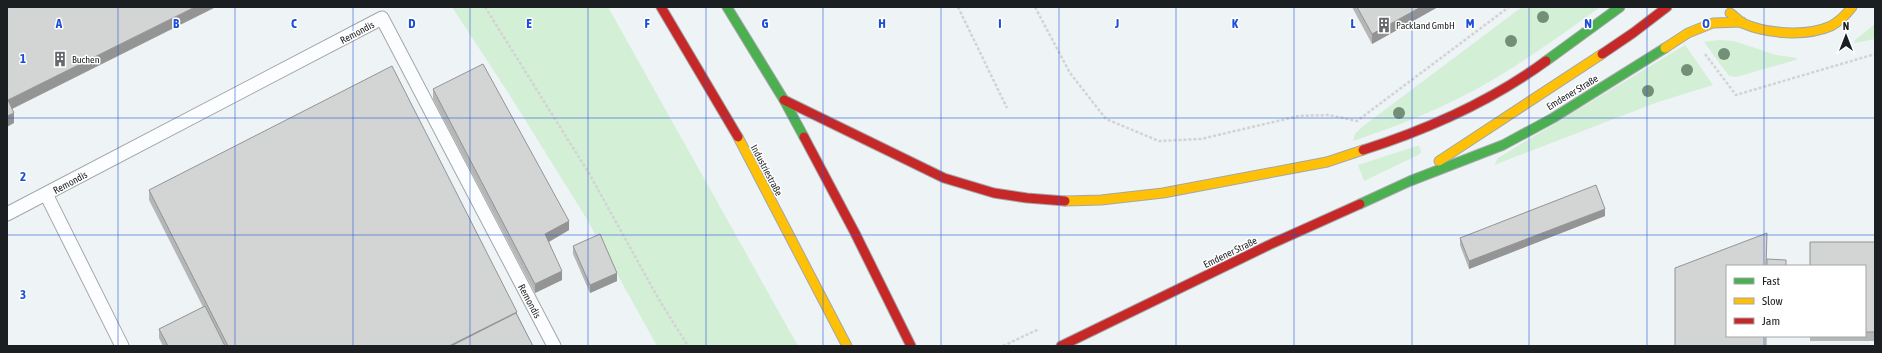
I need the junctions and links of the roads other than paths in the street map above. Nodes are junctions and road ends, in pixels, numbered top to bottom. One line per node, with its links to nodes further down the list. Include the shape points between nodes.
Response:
1 (661, 7): 14 (main road, Industriestraße, via 739,139)
2 (727, 7): 8 (main road)
3 (1620, 7): 8 (main road, via 1536,68 1480,103 1410,135 1327,162 1163,193 1101,200 1058,201 1027,198 994,193 944,178)
4 (1667, 7): 9 (main road, Emdener Straße, via 1633,33 1492,124)
5 (1724, 7): 7 (main road)
6 (1852, 8): 7 (main road, via 1831,24 1800,33 1784,33)
7 (1742, 22): 9 (main road, Emdener Straße, via 1713,23 1688,33 1553,118 1503,145)
8 (784, 100): 15 (main road)
9 (1410, 181): 16 (main road, Emdener Straße, via 1262,248)
10 (46, 194): 11 (lane, Remondis); 12 (lane, Remondis); 13 (lane, Remondis, via 382,18)
11 (7, 214)
12 (122, 346)
13 (554, 346)
14 (846, 346)
15 (911, 346)
16 (1060, 346)

